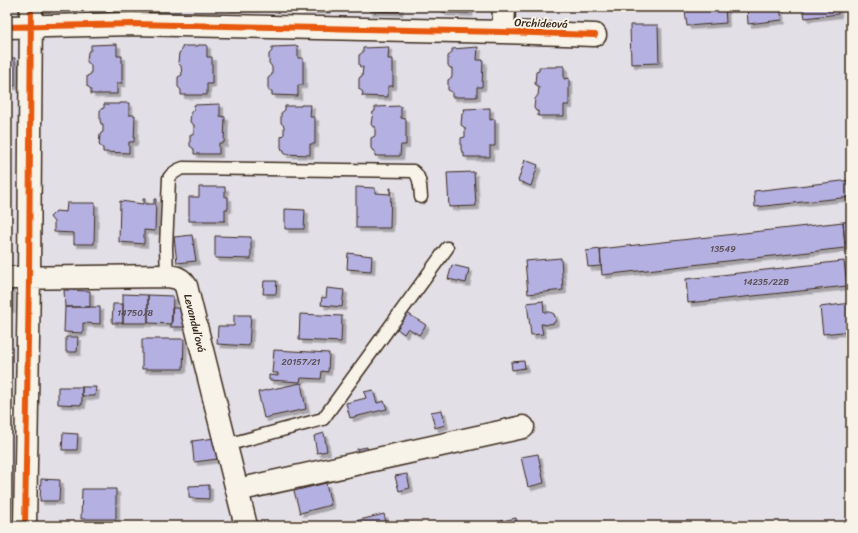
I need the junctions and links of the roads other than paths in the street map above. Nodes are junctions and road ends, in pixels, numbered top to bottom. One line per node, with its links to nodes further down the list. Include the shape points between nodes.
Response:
1 (504, 7): 4 (street)
2 (30, 17): 3 (street, Orchideová); 4 (street, Orchideová, via 132,24); 10 (street)
3 (7, 27)
4 (503, 32): 5 (street, Orchideová)
5 (595, 35)
6 (421, 197): 8 (lane, via 418,177 413,171 184,168 169,178)
7 (447, 248): 12 (lane, via 323,419)
8 (167, 276): 10 (street, Levanduľová); 12 (street, Levanduľová, via 177,277 186,286)
9 (7, 278): 10 (street, Levanduľová)
10 (29, 278): 14 (street)
11 (523, 427): 13 (street)
12 (226, 445): 13 (street, Levanduľová)
13 (237, 490): 15 (street, Levanduľová)
14 (25, 526)
15 (246, 526)

